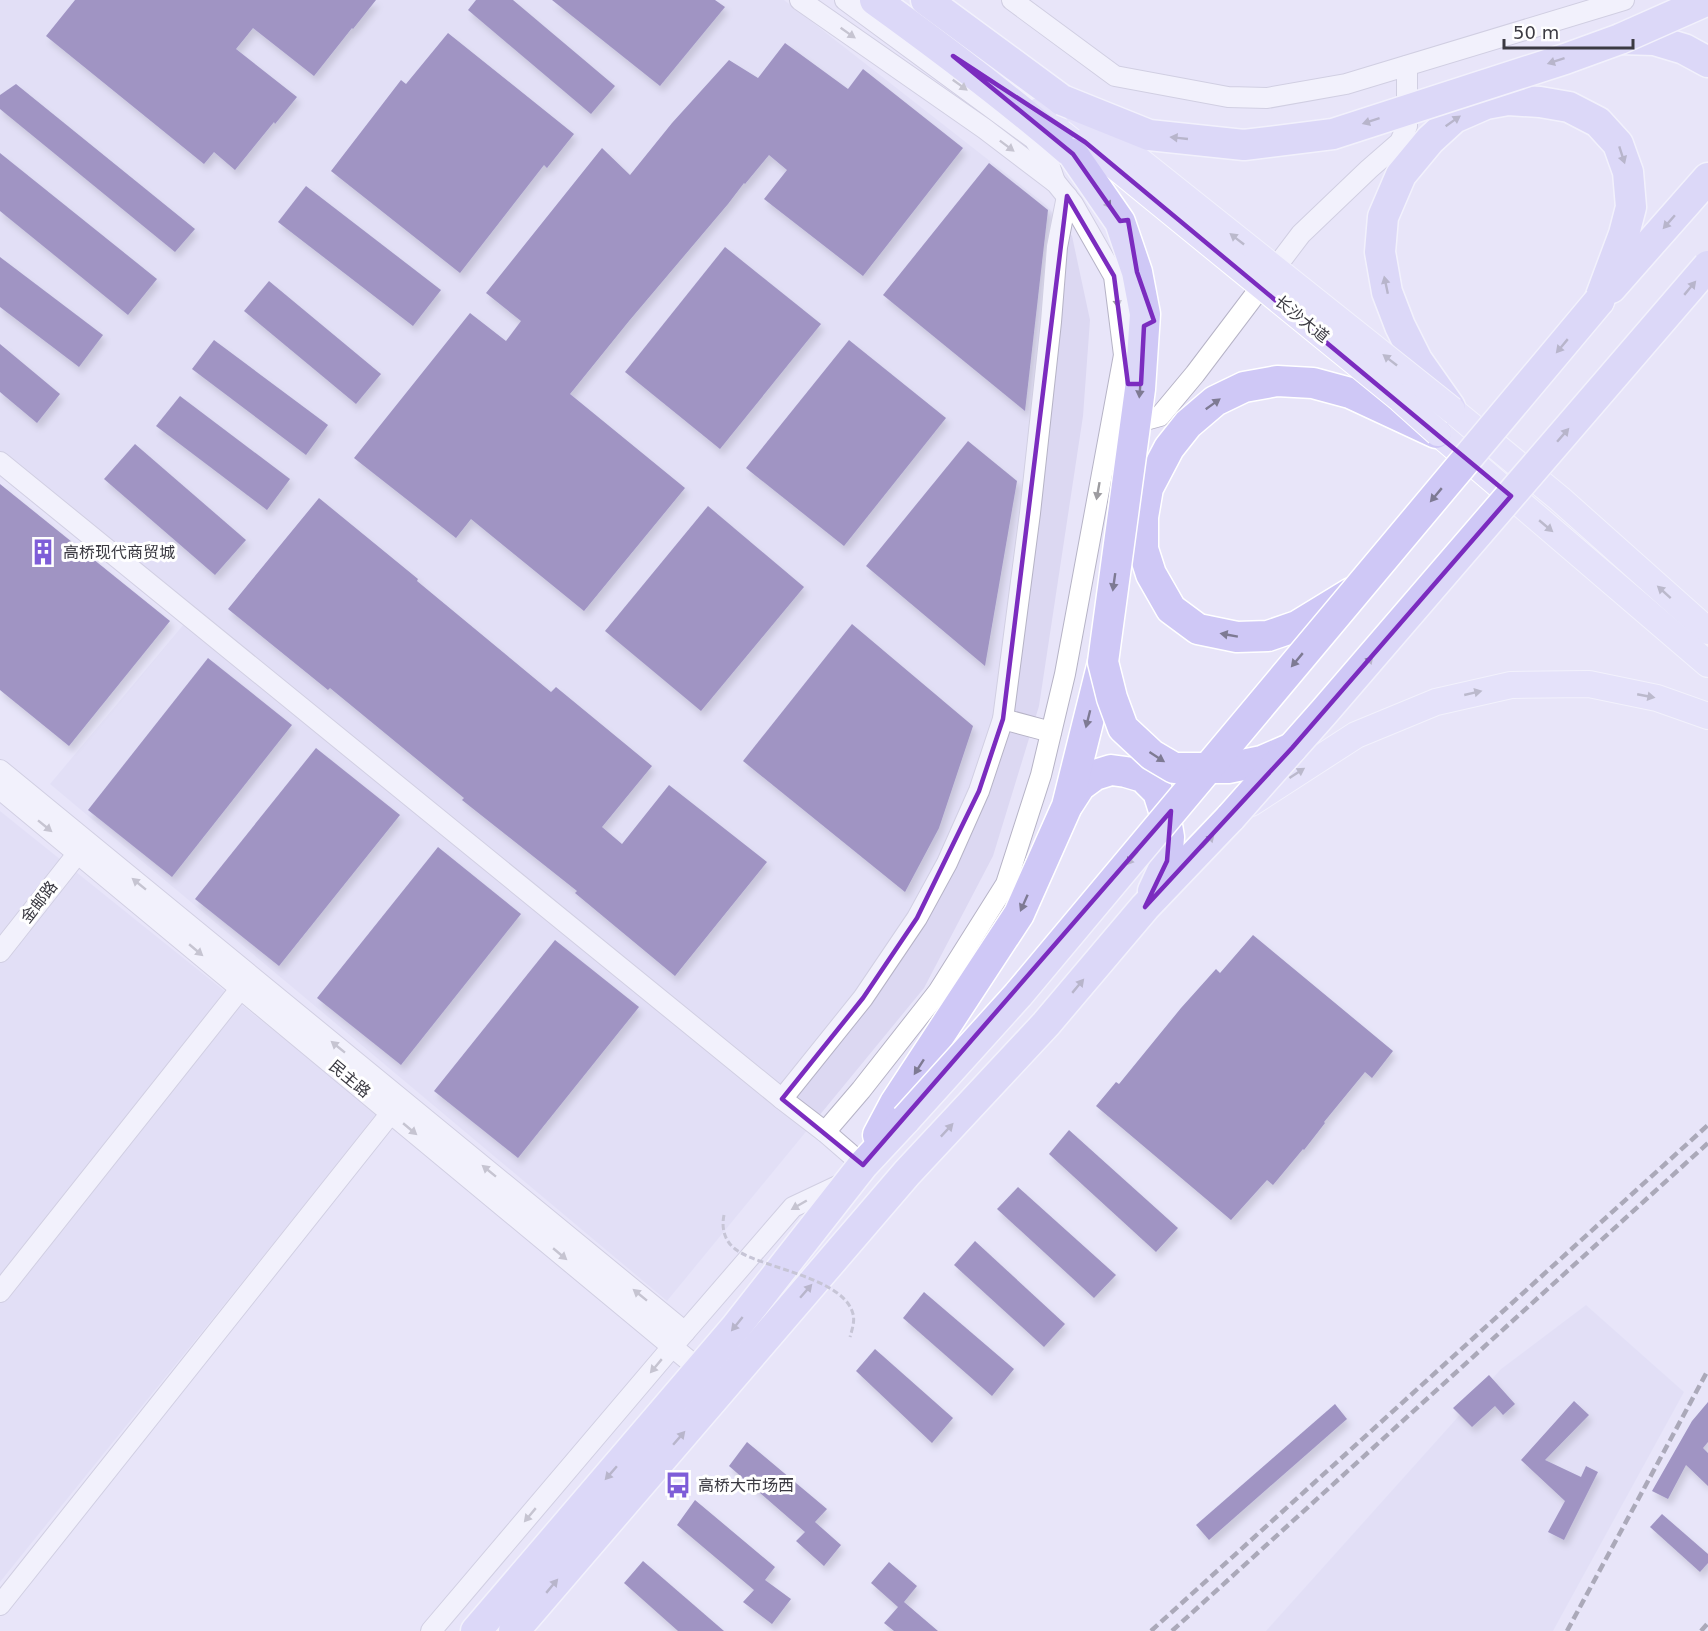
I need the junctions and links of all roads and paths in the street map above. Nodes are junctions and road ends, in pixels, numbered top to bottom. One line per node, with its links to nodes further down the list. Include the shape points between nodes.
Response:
1 (800, 0): 16 (street, one-way to 16, via 985,129)
2 (845, 0): 10 (street)
3 (862, 0): 10 (street)
4 (875, 0): 10 (highway)
5 (1012, 0): 12 (street, via 1115,76 1228,97 1267,98 1346,84)
6 (1624, 0): 12 (street)
7 (1708, 0): 9 (highway, bridge)
8 (935, 5): 13 (highway)
9 (1620, 39): 11 (highway, via 1654,40); 13 (highway, one-way to 13, bridge, via 1333,134 1244,145 1149,135)
10 (942, 59): 14 (highway); 16 (street, one-way to 16, via 1034,139)
11 (1708, 62)
12 (1407, 66): 20 (street, via 1407,126 1400,142 1301,234 1160,416)
13 (1062, 100): 19 (main road, one-way to 13, bridge)
14 (1079, 148): 19 (main road, 长沙大道, bridge, via 1400,399); 24 (highway, one-way to 24, bridge, via 1120,222 1137,272 1145,314 1140,389)
15 (1708, 178): 18 (highway, one-way to 18)
16 (1061, 189): 20 (street, one-way to 20, via 1114,276 1124,355); 27 (street, via 1052,322)
17 (1708, 266): 29 (highway, one-way to 17, bridge)
18 (1599, 301): 19 (highway, one-way to 18, bridge, via 1400,326 1387,292 1380,252 1383,217 1401,175 1454,118 1486,104 1508,100 1540,102 1569,107 1598,122 1618,144 1628,172 1631,207); 22 (highway, one-way to 22, bridge)
19 (1445, 422): 22 (highway, one-way to 19, bridge, via 1297,626 1268,636 1237,637 1198,629 1171,609 1151,574 1143,549 1148,488 1169,448 1188,424 1215,401 1244,387 1277,381 1313,383); 23 (main road, one-way to 19, via 1560,498); 25 (main road, 长沙大道, one-way to 25)
20 (1110, 430): 28 (street, one-way to 28)
21 (0, 462): 38 (street)
22 (1359, 588): 39 (highway, one-way to 39, bridge, via 1018,994)
23 (1708, 631)
24 (1102, 663): 29 (highway, one-way to 29, bridge, via 1123,728 1152,755 1174,768 1228,768 1262,761); 32 (highway, one-way to 32)
25 (1708, 664)
26 (1708, 716): 33 (main road, one-way to 26, bridge, via 1356,735 1436,702 1511,685 1588,684 1657,698)
27 (1003, 719): 28 (street); 38 (street, via 970,812 917,918 863,998)
28 (1051, 732): 41 (street, via 1006,884 938,992)
29 (1292, 748): 33 (highway, bridge)
30 (0, 770): 46 (street, 民主路, one-way to 30)
31 (0, 789): 34 (street, 民主路, one-way to 34)
32 (1067, 806): 35 (highway, via 1080,786 1095,775 1112,770 1143,777 1158,792 1169,837 1167,861); 39 (highway, one-way to 39, via 1019,914)
33 (1231, 817): 35 (highway, one-way to 33)
34 (78, 852): 36 (street, 金邮路); 37 (street, 民主路, one-way to 37)
35 (1145, 907): 51 (highway, one-way to 35, via 907,1173 1046,1024)
36 (0, 952)
37 (241, 988): 40 (street, 民主路); 44 (street)
38 (782, 1100): 41 (street)
39 (901, 1111): 42 (highway)
40 (390, 1113): 46 (street, 民主路, one-way to 46); 48 (street)
41 (825, 1132): 42 (street)
42 (857, 1172): 46 (street, one-way to 46, via 793,1207); 47 (highway, one-way to 47)
43 (724, 1215): 45 (path, bridge, via 722,1227 737,1251 807,1277 842,1295 853,1314)
44 (0, 1292)
45 (850, 1337)
46 (678, 1339): 47 (street, 民主路); 49 (street, one-way to 49)
47 (699, 1370): 50 (highway, one-way to 50)
48 (0, 1605)
49 (431, 1631)
50 (476, 1631)
51 (514, 1631)

